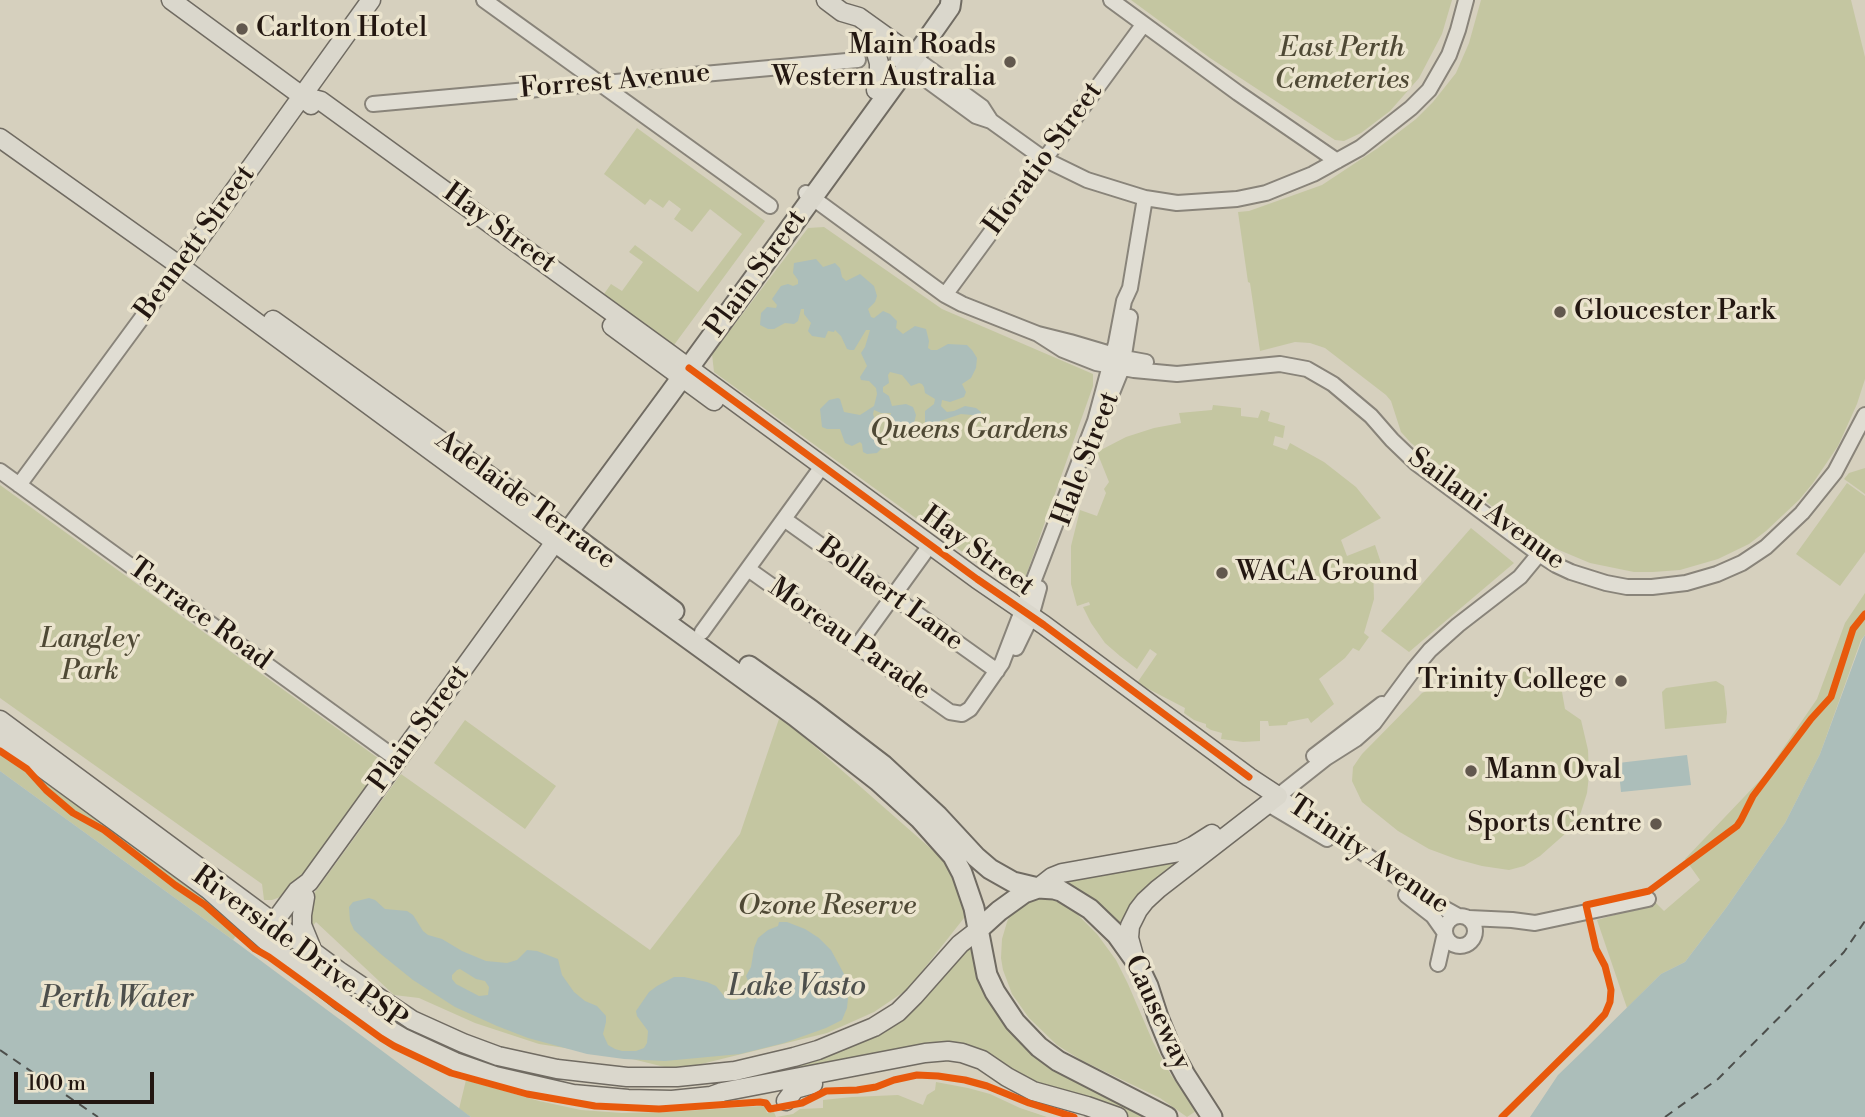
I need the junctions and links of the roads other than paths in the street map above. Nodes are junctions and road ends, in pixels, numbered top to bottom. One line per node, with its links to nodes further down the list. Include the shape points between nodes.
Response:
1 (171, 0): 16 (main road, Hay Street)
2 (371, 0): 16 (main road, Bennett Street)
3 (484, 0): 14 (street)
4 (826, 0): 9 (main road)
5 (944, 0): 12 (highway, Plain Street)
6 (951, 0): 12 (highway, Plain Street, via 950,8)
7 (1111, 0): 10 (street)
8 (1466, 0): 21 (street, via 1449,55 1429,90 1390,126)
9 (842, 12): 11 (main road); 12 (main road, via 859,17)
10 (1143, 24): 20 (street, Horatio Street); 21 (street)
11 (873, 42): 12 (main road); 15 (main road, via 879,63)
12 (906, 58): 15 (highway, Plain Street); 20 (street, via 976,116 991,121); 22 (highway, Plain Street)
13 (858, 61): 14 (street, Forrest Avenue)
14 (598, 83): 17 (street, Forrest Avenue); 24 (street)
15 (877, 90): 22 (highway, Plain Street)
16 (302, 96): 25 (main road, Bennett Street); 28 (main road, Hay Street, via 321,102)
17 (373, 104)
18 (0, 124): 25 (main road, Adelaide Terrace)
19 (0, 138): 25 (main road, Adelaide Terrace)
20 (1044, 159): 23 (street, via 1087,180); 26 (street, Horatio Street)
21 (1337, 161): 23 (street, via 1254,196 1177,203)
22 (808, 195): 26 (street, Sailani Avenue); 28 (highway, Plain Street)
23 (1145, 198): 27 (street, Hale Street, via 1130,288 1132,302)
24 (770, 206)
25 (183, 262): 32 (street, Bennett Street); 34 (main road, Adelaide Terrace)
26 (946, 295): 27 (street, Sailani Avenue)
27 (1117, 362): 36 (street, Sailani Avenue, via 1197,372 1270,365 1307,369 1371,416 1416,463); 39 (street, Hale Street)
28 (681, 369): 30 (main road, Hay Street); 34 (highway, Plain Street)
29 (1865, 415): 36 (street, Sailani Avenue, via 1835,472 1801,513 1766,547 1717,574 1686,583 1626,587 1572,572)
30 (820, 469): 33 (street); 35 (main road, Hay Street); 39 (main road, Hay Street)
31 (0, 471): 32 (street, Terrace Road)
32 (19, 485): 46 (street, Terrace Road)
33 (784, 519): 37 (street); 38 (street, Bollaert Lane)
34 (561, 533): 40 (highway, Adelaide Terrace); 46 (main road, Plain Street); 55 (highway, Adelaide Terrace, via 878,781 920,819 953,856 968,888)
35 (925, 552): 38 (street); 39 (main road, Hay Street)
36 (1539, 554): 47 (street, via 1520,577 1430,650 1394,695)
37 (748, 569): 40 (street); 41 (street, Moreau Parade)
38 (893, 597): 41 (street); 42 (street, Bollaert Lane)
39 (1025, 619): 42 (street, Hale Street, via 1016,649); 47 (main road, Hay Street, via 1249,777)
40 (702, 632): 48 (highway, Adelaide Terrace, via 883,765 990,869 1013,882)
41 (857, 646): 43 (street, Moreau Parade)
42 (999, 667): 43 (street, Hale Street, via 970,709 962,714)
43 (950, 712)
44 (0, 720): 51 (main road)
45 (0, 737): 58 (main road, via 209,890)
46 (398, 760): 49 (main road, Plain Street)
47 (1268, 797): 48 (main road, via 1180,852 1062,873); 52 (street, Trinity Avenue); 56 (street, Trinity Avenue, via 1431,913); 61 (main road, via 1145,901 1130,926)
48 (1038, 888): 55 (highway, via 1004,907); 61 (highway, Causeway, via 1061,891 1090,909)
49 (304, 890): 51 (main road, via 279,903); 54 (main road, Plain Street); 60 (main road, via 302,925)
50 (1648, 899): 53 (street, Trinity Avenue, via 1535,923)
51 (247, 902): 54 (main road)
52 (1463, 917): 53 (street, Trinity Avenue); 56 (street, via 1450,919); 57 (street, via 1474,924)
53 (1500, 920): 57 (street, Trinity Avenue)
54 (279, 925): 58 (main road, Plain Street); 60 (main road)
55 (978, 930): 60 (main road, via 898,1012 874,1027 794,1057 735,1070 663,1077 590,1074 498,1056 412,1020); 65 (highway, Causeway, via 995,992 1015,1022 1040,1047 1073,1070)
56 (1445, 933): 59 (street, via 1452,944); 59 (street, via 1438,964)
57 (1475, 935): 59 (street)
58 (267, 941): 63 (main road, via 341,1001 403,1038 465,1066 573,1094 672,1100)
59 (1461, 946)
60 (314, 953)
61 (1137, 963): 66 (highway, Causeway, via 1171,1049)
62 (876, 1063): 63 (main road); 63 (main road, via 863,1072 800,1086 782,1102 762,1095); 64 (main road, via 936,1051 962,1053 1033,1091)
63 (710, 1096)
64 (1118, 1117)
65 (1167, 1117)
66 (1212, 1117)

